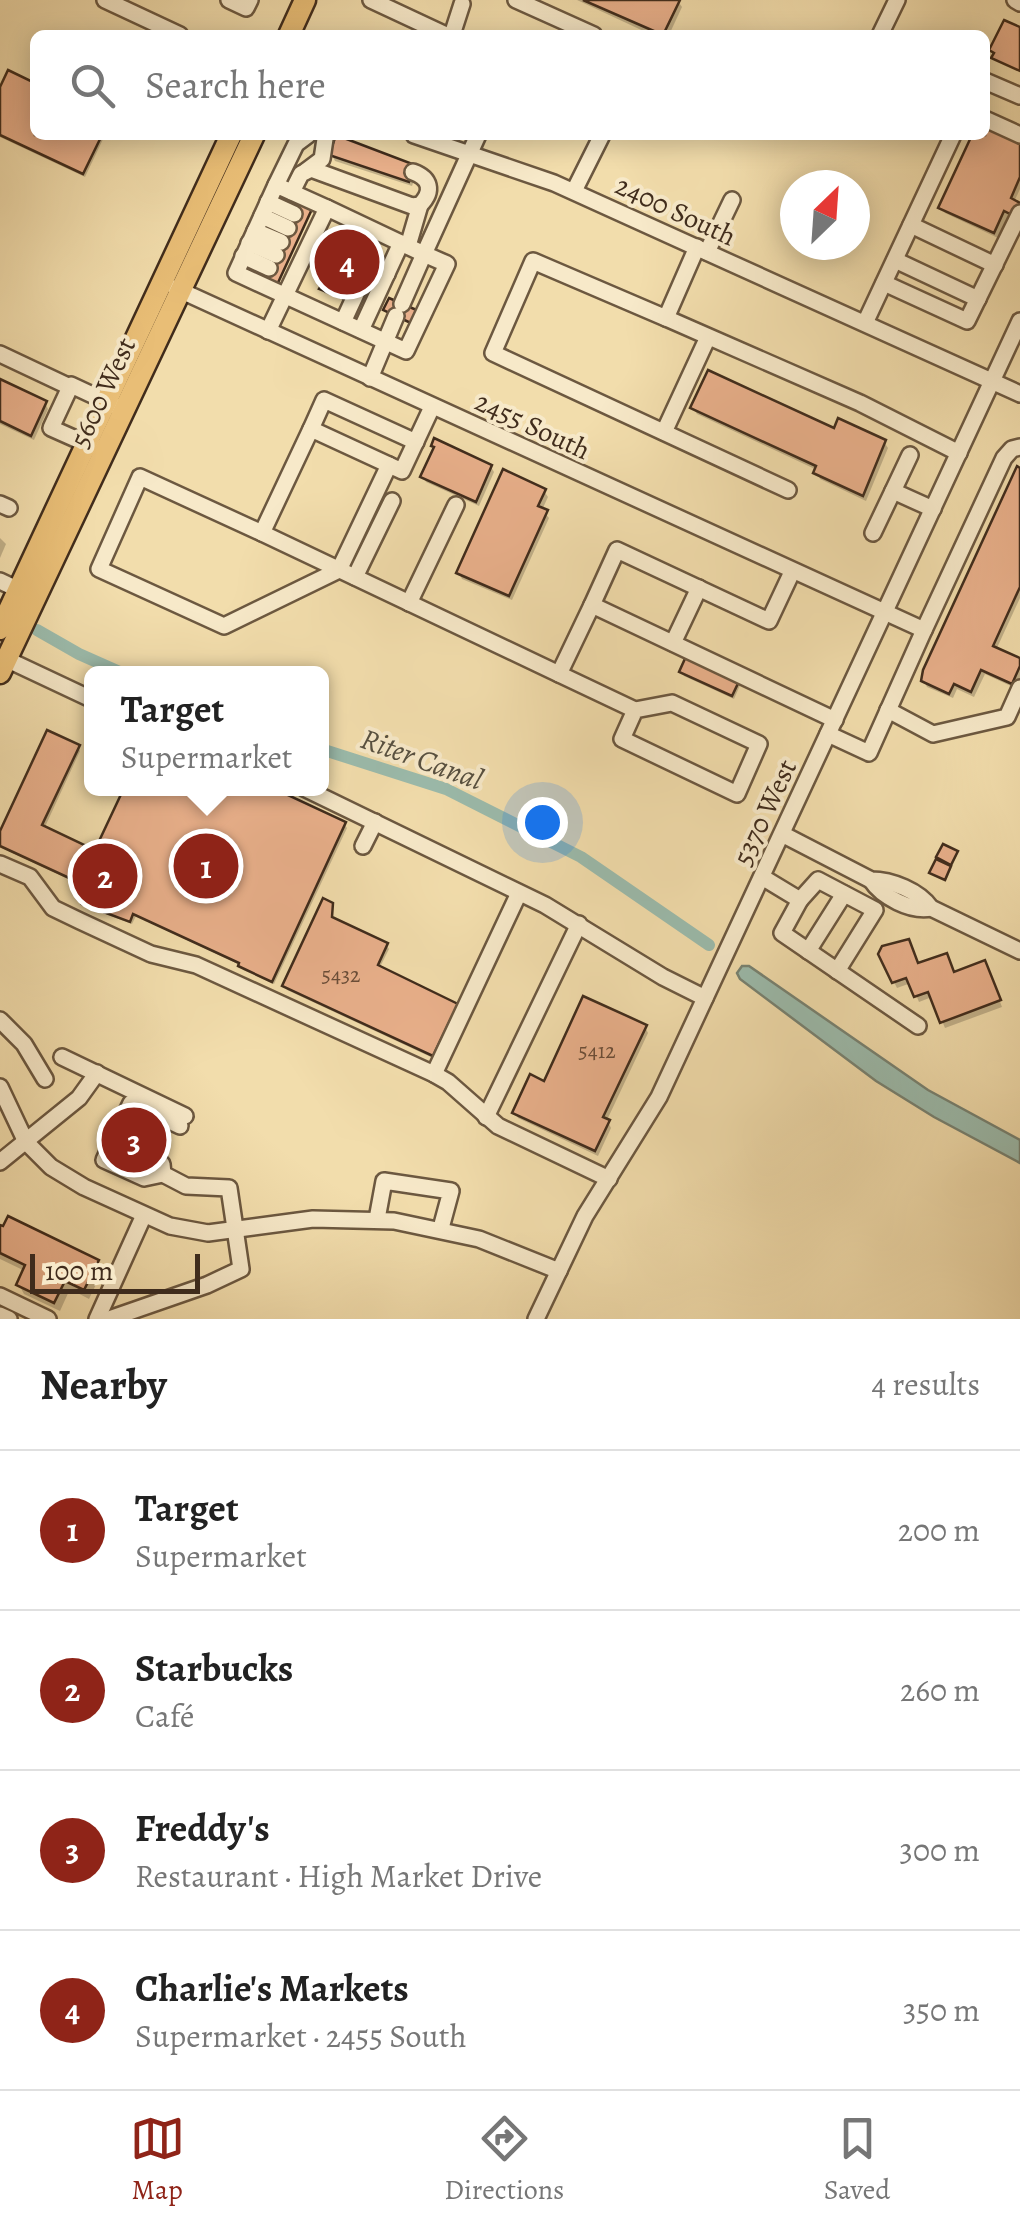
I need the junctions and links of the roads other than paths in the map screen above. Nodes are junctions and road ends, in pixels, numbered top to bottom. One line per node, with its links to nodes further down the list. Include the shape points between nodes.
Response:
1 (105, 0): 9 (street)
2 (229, 0): 3 (street, via 246,8)
3 (250, 0)
4 (305, 0): 10 (main road)
5 (371, 0): 11 (street)
6 (516, 0): 13 (street)
7 (897, 0): 14 (street)
8 (460, 2): 12 (street)
9 (169, 30)
10 (291, 30)
11 (438, 30)
12 (451, 30)
13 (583, 30)
14 (882, 30)
15 (990, 83): 16 (street)
16 (1020, 96)
17 (990, 121): 18 (street)
18 (1020, 135)
19 (229, 140): 46 (main road, 5600 West)
20 (251, 140): 46 (main road, 5600 West)
21 (312, 140): 30 (street, via 296,144)
22 (320, 140): 28 (street, via 322,158)
23 (429, 140): 27 (street, 2400 South)
24 (476, 140): 27 (street)
25 (600, 140): 31 (street)
26 (952, 140): 36 (street)
27 (472, 154): 31 (street, 2400 South); 41 (street)
28 (306, 171): 30 (street); 33 (street)
29 (413, 172): 33 (street, via 428,184)
30 (284, 188): 34 (street); 37 (street)
31 (574, 191): 40 (street, 2400 South)
32 (732, 200): 40 (street)
33 (420, 204): 38 (street)
34 (327, 208): 38 (street); 39 (street)
35 (1020, 213): 43 (street)
36 (911, 226): 42 (street); 43 (street)
37 (256, 230): 39 (street); 39 (street); 39 (street); 47 (street, via 236,273)
38 (404, 244): 41 (street); 44 (street)
39 (294, 247): 47 (street)
40 (702, 249): 49 (street); 52 (street, 2400 South)
41 (424, 254): 56 (street); 56 (street, via 446,264 406,351)
42 (895, 260): 45 (street); 48 (street)
43 (994, 265): 48 (street)
44 (386, 274): 51 (street, via 367,270); 53 (street)
45 (884, 283): 48 (street, via 967,321); 52 (street)
46 (171, 287): 54 (street, 2455 South); 62 (main road, 5600 West)
47 (286, 296): 51 (street); 54 (street)
48 (978, 299)
49 (666, 318): 55 (street); 65 (street, via 534,261 493,353)
50 (1020, 321): 59 (street, 5370 West)
51 (343, 322): 53 (street)
52 (865, 324): 59 (street, 2400 South)
53 (361, 330): 56 (street)
54 (268, 332): 58 (street, 2455 South)
55 (708, 337): 65 (street); 69 (street)
56 (386, 342): 58 (street)
57 (0, 354): 60 (street)
58 (370, 378): 63 (street, 2455 South)
59 (992, 382): 61 (street, 2400 South); 69 (street, 5370 West)
60 (70, 387): 62 (street); 68 (street, via 51,428)
61 (1020, 394)
62 (115, 406): 68 (main road, 5600 West)
63 (432, 406): 66 (street); 80 (street, 2455 South)
64 (310, 428): 66 (street, via 324,400); 71 (street); 77 (street)
65 (664, 432): 72 (street)
66 (416, 442): 71 (street, via 402,471)
67 (1020, 447): 88 (street, via 1004,458)
68 (95, 448): 82 (main road, 5600 West); 90 (main road, 5600 West)
69 (959, 453): 76 (street, 5370 West)
70 (910, 455): 73 (street)
71 (389, 464): 79 (street)
72 (788, 490)
73 (893, 490): 76 (street); 78 (street)
74 (392, 501): 81 (street)
75 (456, 506): 84 (street)
76 (933, 509): 86 (street, 5370 West)
77 (262, 533): 79 (street); 79 (street, via 140,477 99,569 224,626)
78 (873, 533)
79 (339, 570): 81 (street)
80 (792, 572): 83 (street, via 769,621); 86 (street, 2455 South)
81 (356, 578): 84 (street)
82 (9, 585): 87 (main road, 5600 West)
83 (698, 588): 85 (street, via 618,550); 89 (street)
84 (409, 603): 91 (street)
85 (592, 605): 89 (street); 91 (street)
86 (884, 614): 88 (street, 2455 South); 96 (street, 5370 West)
87 (0, 629)
88 (924, 630): 95 (street)
89 (673, 643): 96 (street)
90 (3, 666): 93 (street)
91 (559, 674): 94 (street)
92 (1020, 688): 95 (street, via 1007,716 933,734)
93 (84, 696)
94 (635, 710): 94 (street, via 622,740 737,794 759,744 672,702)
95 (888, 710): 96 (street, via 870,753)
96 (831, 727): 99 (street, 5370 West)
97 (321, 796): 98 (street)
98 (375, 822): 100 (street); 103 (street)
99 (782, 834): 102 (street, 5370 West); 108 (street, via 871,880 878,892 920,910 932,908)
100 (363, 846)
101 (0, 864): 115 (street, via 30,877 53,908)
102 (762, 877): 105 (street); 110 (street, 5370 West)
103 (520, 893): 106 (street); 115 (street)
104 (844, 894): 105 (street, via 818,880); 107 (street); 109 (street, via 875,910)
105 (800, 900): 107 (street, via 782,933)
106 (579, 924): 110 (street); 118 (street)
107 (808, 951): 109 (street)
108 (1020, 951)
109 (837, 970): 112 (street)
110 (705, 998): 121 (street, 5370 West, via 646,1123)
111 (0, 1020): 116 (street)
112 (918, 1026)
113 (62, 1057): 114 (street)
114 (97, 1073): 119 (street, via 79,1098); 125 (street, via 182,1121 131,1103 104,1160 144,1178 162,1169 186,1186 229,1188)
115 (434, 1074): 118 (street)
116 (46, 1080)
117 (0, 1087): 119 (street)
118 (486, 1117): 121 (street)
119 (26, 1142): 120 (street); 122 (street, via 62,1174)
120 (0, 1162)
121 (609, 1179): 126 (street, 5370 West)
122 (144, 1214): 125 (street, via 188,1231); 132 (street)
123 (377, 1219): 124 (street); 124 (street, via 384,1181 415,1184 451,1191); 125 (street, via 313,1218)
124 (441, 1228): 126 (street)
125 (236, 1230): 133 (street, via 241,1269)
126 (559, 1271): 129 (street, 5370 West)
127 (0, 1296): 131 (street)
128 (0, 1314): 130 (street)
129 (537, 1318)
130 (10, 1319)
131 (48, 1319)
132 (96, 1319)
133 (109, 1319)

